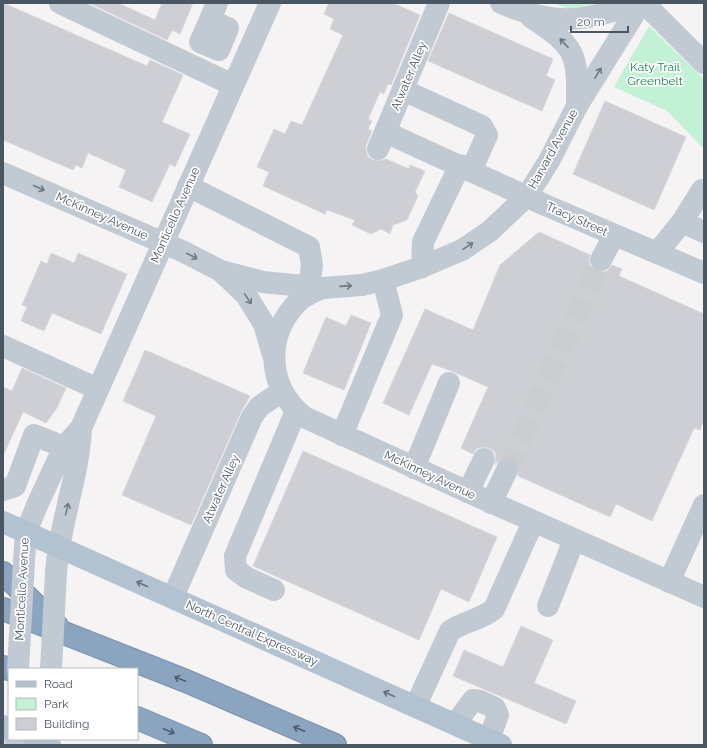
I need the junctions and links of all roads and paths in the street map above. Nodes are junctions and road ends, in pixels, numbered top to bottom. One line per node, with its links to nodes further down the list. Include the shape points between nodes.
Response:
1 (60, 3): 11 (street)
2 (270, 3): 9 (street, Monticello Avenue)
3 (439, 3): 12 (street, Atwater Alley)
4 (501, 3): 7 (street)
5 (636, 3): 7 (street, via 608,14 588,18 562,19)
6 (642, 3): 10 (street); 13 (street, Harvard Avenue, one-way to 6)
7 (527, 14): 13 (street, one-way to 7, via 578,70 574,56 566,44)
8 (218, 17): 9 (street)
9 (254, 39): 11 (street, Monticello Avenue)
10 (704, 63)
11 (233, 85): 17 (street, Monticello Avenue)
12 (403, 90): 14 (street, Atwater Alley); 15 (street, via 482,126 487,135)
13 (577, 106): 19 (street, Harvard Avenue, via 550,162)
14 (382, 141): 15 (street, Tracy Street)
15 (466, 168): 19 (street, Tracy Street); 26 (street, via 423,242)
16 (3, 173): 23 (street, McKinney Avenue, one-way to 23)
17 (188, 186): 23 (street, Monticello Avenue); 30 (street, via 309,247 312,265)
18 (704, 190): 20 (street)
19 (527, 196): 22 (street, Tracy Street); 26 (street, Harvard Avenue, one-way to 19, via 462,250 490,231)
20 (682, 222): 21 (street); 24 (street)
21 (704, 232)
22 (614, 235): 24 (street, Tracy Street); 25 (street)
23 (162, 242): 27 (street, McKinney Avenue, one-way to 27); 34 (street, Monticello Avenue)
24 (657, 253): 28 (street, Tracy Street)
25 (601, 260)
26 (422, 268): 29 (street, Harvard Avenue)
27 (221, 271): 30 (street, McKinney Avenue, via 263,282); 32 (street, one-way to 32, via 246,295 264,324)
28 (704, 273)
29 (383, 280): 30 (street, Harvard Avenue, one-way to 29, via 362,285); 38 (street, via 392,315)
30 (308, 287): 32 (street, McKinney Avenue, via 302,298 286,315 276,335)
31 (3, 346): 34 (street)
32 (274, 358): 35 (street, McKinney Avenue)
33 (449, 382): 41 (street)
34 (98, 389): 37 (street, Monticello Avenue)
35 (282, 391): 36 (street, McKinney Avenue); 55 (street, Atwater Alley, via 259,407 252,418)
36 (296, 411): 38 (street, McKinney Avenue); 54 (street, via 235,556 236,570)
37 (80, 428): 39 (street, Monticello Avenue); 51 (street, Monticello Avenue, one-way to 37, via 80,452)
38 (342, 435): 41 (street, McKinney Avenue)
39 (64, 447): 43 (street, via 34,435 15,486); 49 (street, Monticello Avenue)
40 (484, 459): 44 (street)
41 (414, 468): 44 (street, McKinney Avenue)
42 (507, 470): 45 (street)
43 (3, 490)
44 (468, 492): 45 (street, McKinney Avenue)
45 (491, 503): 48 (street, McKinney Avenue)
46 (704, 505): 53 (street)
47 (3, 522): 49 (main road, North Central Expressway)
48 (533, 522): 50 (street, McKinney Avenue); 62 (street, via 494,609 487,616 459,625 450,631)
49 (26, 532): 51 (main road, North Central Expressway); 60 (street, Monticello Avenue, bridge)
50 (574, 540): 53 (street, McKinney Avenue); 57 (street)
51 (58, 547): 55 (main road, North Central Expressway, one-way to 51); 61 (street, Monticello Avenue, bridge)
52 (3, 573): 59 (highway)
53 (669, 582): 56 (street, McKinney Avenue)
54 (274, 590)
55 (173, 597): 62 (main road, North Central Expressway, one-way to 55)
56 (704, 597)
57 (548, 606)
58 (3, 609): 59 (highway)
59 (62, 631): 67 (highway, one-way to 59)
60 (18, 668)
61 (51, 668)
62 (416, 705): 64 (main road, North Central Expressway)
63 (138, 718): 66 (highway, one-way to 66)
64 (456, 723): 65 (main road, North Central Expressway); 65 (street, via 473,700 496,708 498,715)
65 (495, 742)
66 (201, 745)
67 (335, 745)

